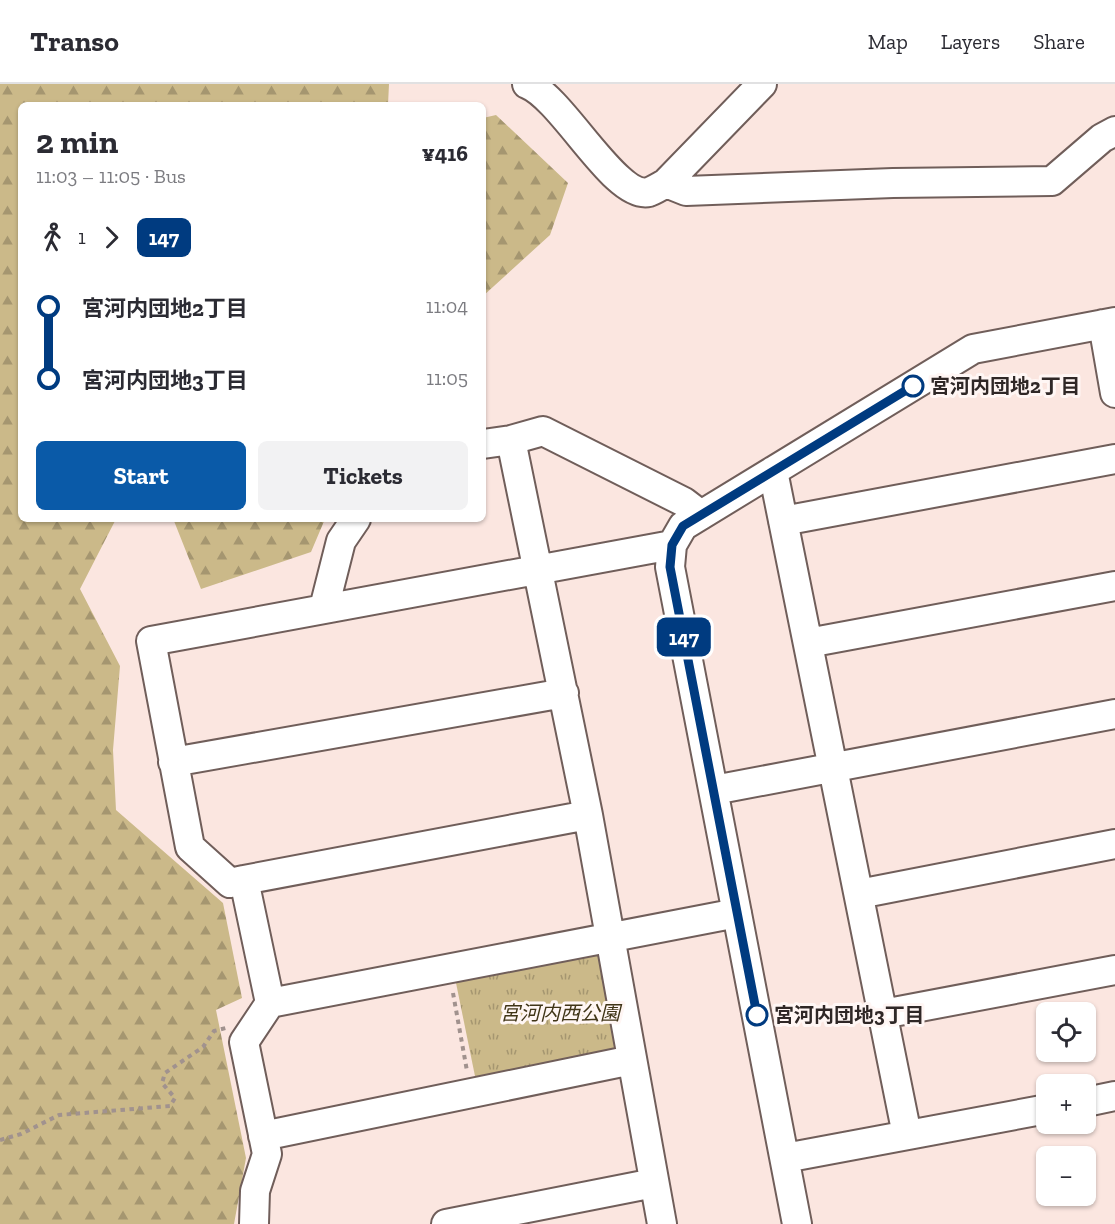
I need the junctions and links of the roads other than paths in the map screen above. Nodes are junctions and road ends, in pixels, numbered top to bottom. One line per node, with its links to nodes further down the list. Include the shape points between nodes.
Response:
1 (527, 84): 4 (street, via 563,113 628,188 648,192)
2 (762, 84): 4 (street)
3 (1115, 131): 4 (street, via 1052,181 686,191)
4 (666, 183)
5 (1109, 323): 6 (street); 10 (street, via 973,349)
6 (1115, 393)
7 (511, 440): 8 (street); 11 (street, via 543,431 684,502); 15 (street)
8 (486, 444)
9 (1115, 459): 12 (street)
10 (773, 471): 11 (street); 12 (street)
11 (701, 515): 14 (street, via 683,526)
12 (783, 521): 18 (street)
13 (354, 522): 17 (street, via 341,541)
14 (672, 545): 15 (street); 23 (street, via 670,567)
15 (539, 567): 17 (street); 19 (street)
16 (1115, 586): 18 (street)
17 (324, 608): 21 (street, via 151,641)
18 (808, 643): 22 (street)
19 (564, 693): 21 (street); 24 (street)
20 (1115, 714): 22 (street)
21 (173, 762): 26 (street, via 190,847 230,882)
22 (833, 767): 23 (street); 27 (street)
23 (714, 790): 28 (street)
24 (588, 815): 26 (street); 29 (street)
25 (1115, 844): 27 (street)
26 (244, 880): 31 (street)
27 (859, 894): 32 (street)
28 (737, 913): 29 (street); 39 (street)
29 (609, 938): 31 (street, via 448,969); 33 (street)
30 (1115, 970): 32 (street)
31 (263, 1013): 38 (street, via 244,1042)
32 (883, 1014): 37 (street)
33 (632, 1060): 38 (street); 40 (street)
34 (1115, 1096): 35 (street)
35 (1096, 1099)
36 (1036, 1111): 37 (street)
37 (907, 1135): 39 (street)
38 (263, 1136): 41 (street, via 267,1154 255,1191)
39 (784, 1158): 44 (street)
40 (654, 1183): 42 (street); 43 (street)
41 (254, 1224)
42 (446, 1224)
43 (662, 1224)
44 (797, 1224)

